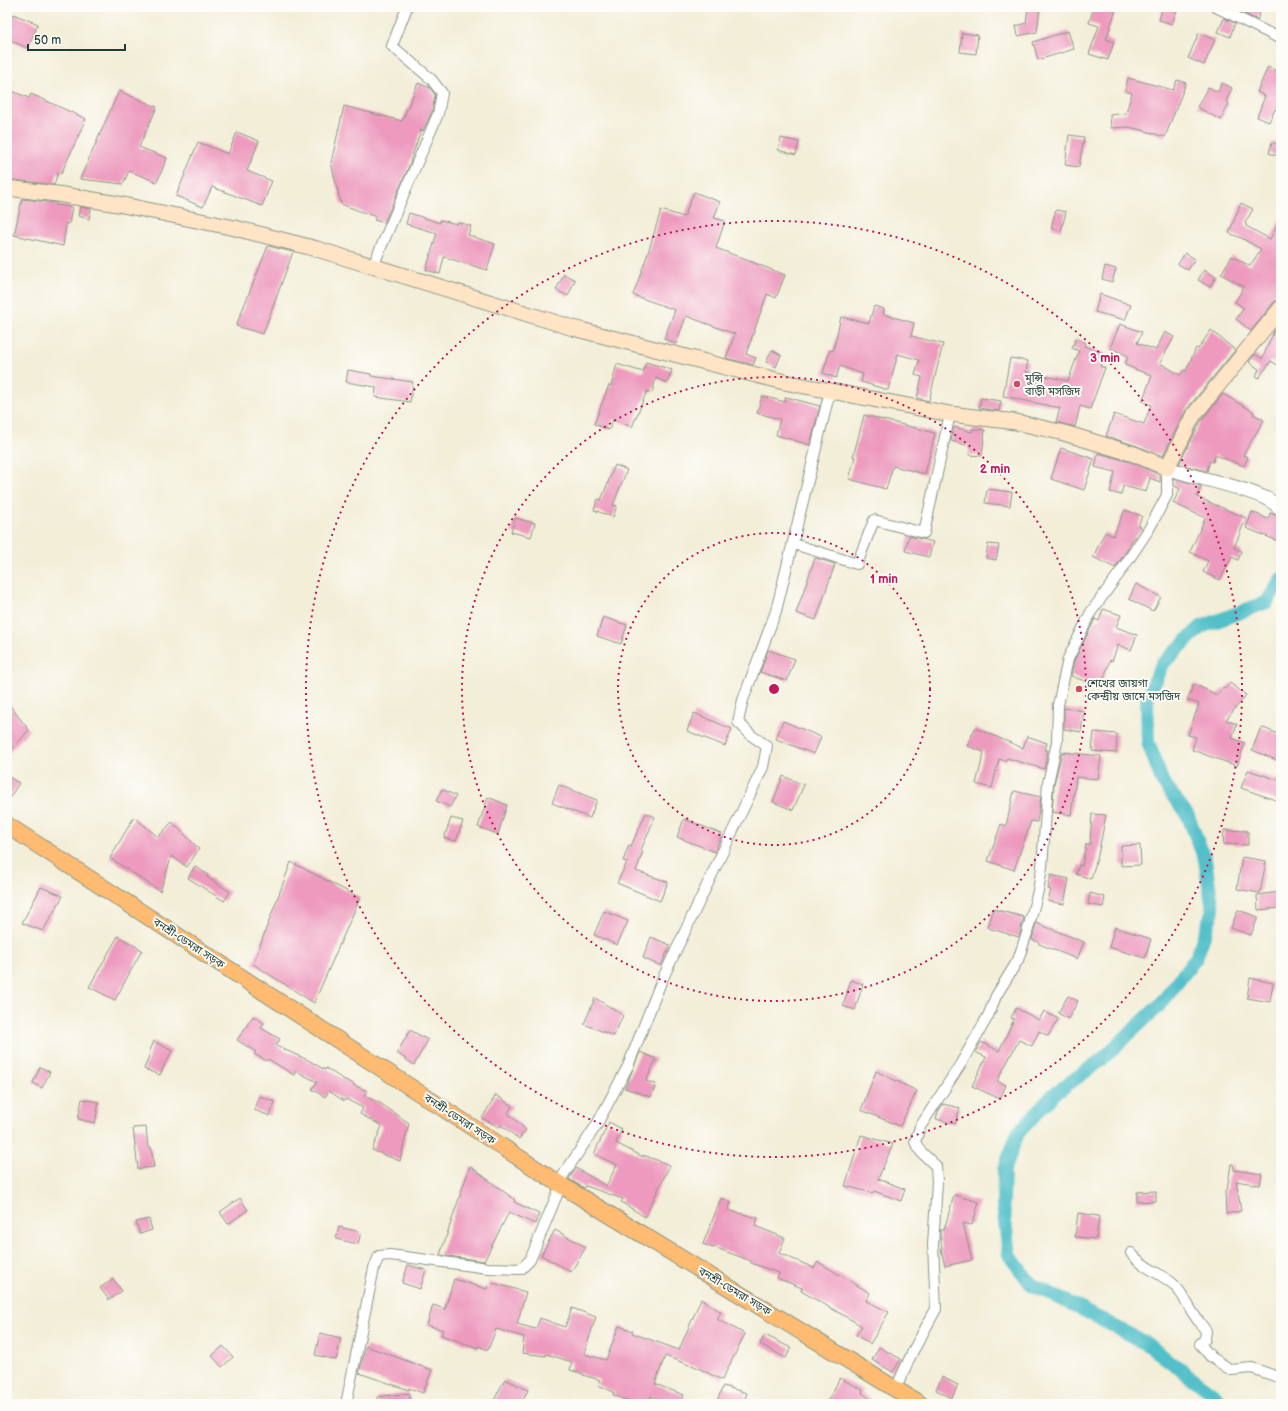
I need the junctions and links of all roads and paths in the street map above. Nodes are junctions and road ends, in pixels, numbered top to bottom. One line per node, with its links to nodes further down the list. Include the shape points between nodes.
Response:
1 (407, 7): 5 (street, via 392,46 431,79 442,93 438,114)
2 (1216, 7): 3 (street)
3 (1281, 39)
4 (7, 188): 5 (main road, via 65,195 173,215 317,249)
5 (373, 266): 7 (main road, via 573,328 784,382)
6 (1281, 308): 9 (main road, via 1193,416)
7 (830, 391): 8 (main road); 11 (street)
8 (950, 414): 9 (main road, via 1016,422 1064,433 1134,454); 11 (street, via 924,533 874,520 857,564)
9 (1166, 468): 10 (street, via 1267,498); 16 (street, via 1167,496 1121,571 1091,612 1068,659 1058,705 1057,742 1048,783 1042,867 1038,891 1018,960 960,1065 920,1126 916,1137 915,1142 921,1152 936,1166 933,1245 936,1309)
10 (1281, 509)
11 (794, 544): 13 (street, via 776,611 743,700 738,722 767,746 763,767 661,982 628,1066 596,1126)
12 (7, 825): 13 (main road, বনশ্রী-ডেমরা সড়ক)
13 (560, 1184): 16 (main road, বনশ্রী-ডেমরা সড়ক); 17 (street, via 530,1260 522,1269 488,1268 390,1254 379,1256 374,1268)
14 (1131, 1253): 15 (street, via 1180,1291 1206,1331 1206,1339 1200,1344 1210,1357 1231,1370 1252,1368)
15 (1281, 1378)
16 (896, 1388): 18 (main road, বনশ্রী-ডেমরা সড়ক)
17 (346, 1404)
18 (920, 1404)

